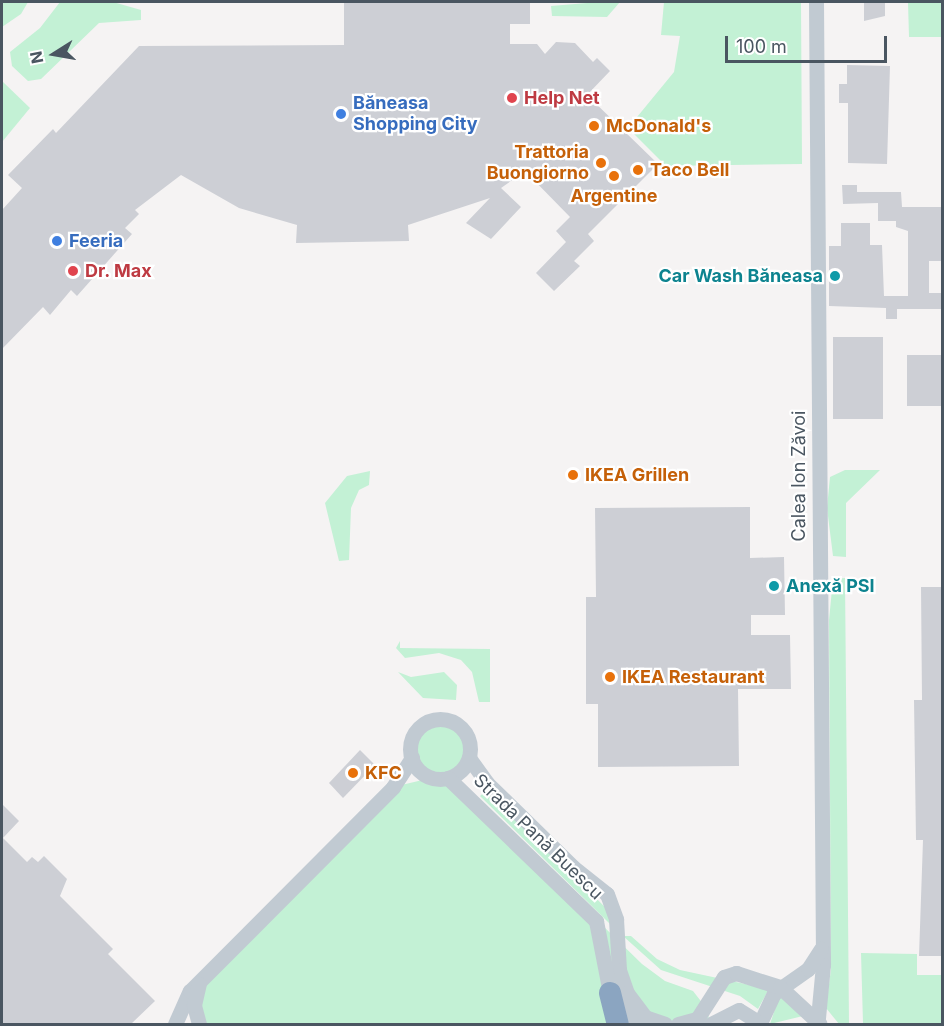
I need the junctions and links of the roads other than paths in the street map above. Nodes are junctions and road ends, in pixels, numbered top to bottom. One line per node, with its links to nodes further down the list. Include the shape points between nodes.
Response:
1 (816, 2): 7 (street, Calea Ion Zăvoi)
2 (412, 758): 3 (street, via 411,743 418,730 437,720 463,730); 4 (street); 6 (street)
3 (469, 758): 5 (street, via 462,770); 18 (street, Strada Pană Buescu, via 487,783 573,867 607,894 616,919 619,970 627,993 645,1017)
4 (431, 778): 5 (street); 6 (street)
5 (448, 778): 10 (street, Strada Pană Buescu, via 596,921)
6 (393, 787): 8 (street)
7 (821, 950): 9 (street, via 808,969); 11 (street, Calea Ion Zăvoi)
8 (200, 980): 12 (street, via 186,996); 15 (street, via 194,1005)
9 (780, 987): 11 (street); 19 (street, via 729,974 703,1013); 21 (street)
10 (610, 993): 16 (highway); 17 (street, Strada Pană Buescu)
11 (819, 1021)
12 (175, 1024)
13 (180, 1024): 14 (street)
14 (187, 1024)
15 (199, 1024)
16 (618, 1024)
17 (634, 1024)
18 (665, 1024)
19 (678, 1024)
20 (711, 1024): 21 (street, via 739,1010)
21 (760, 1024)

